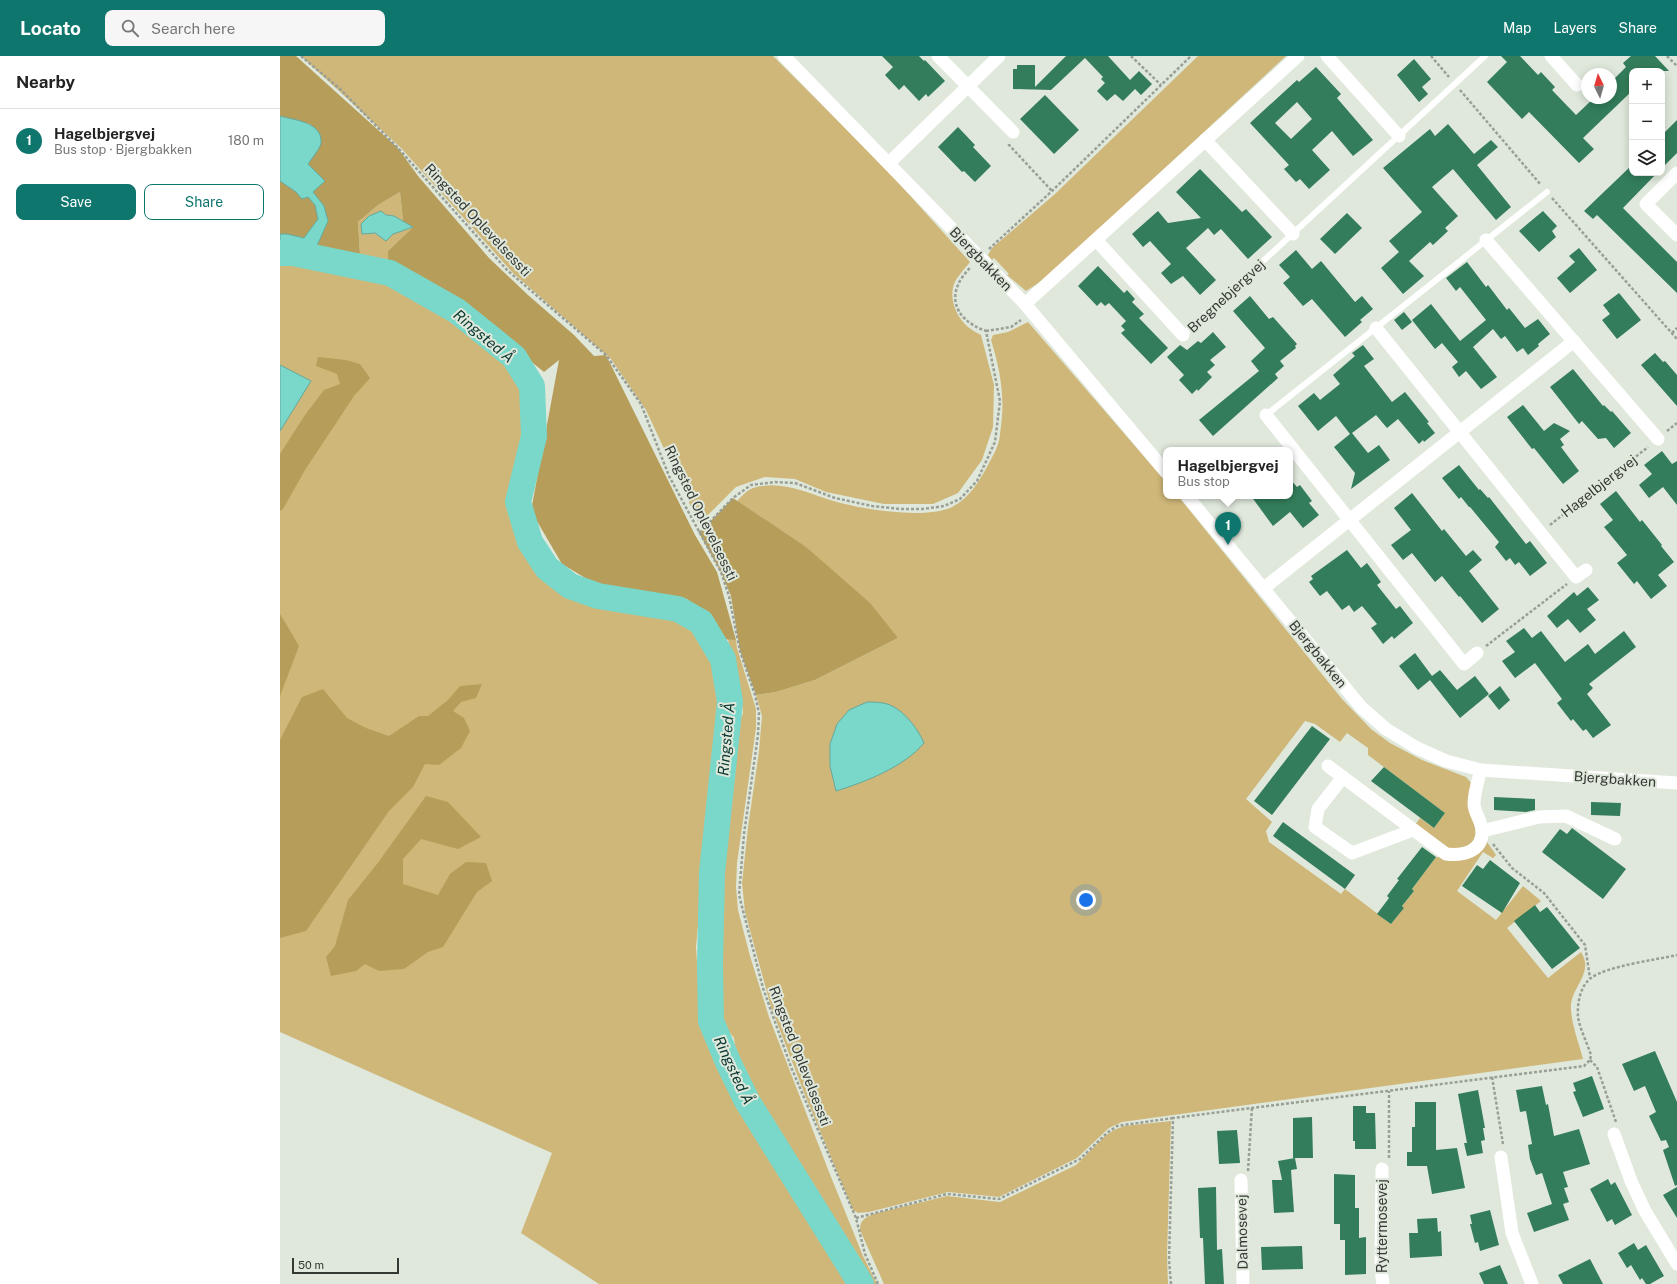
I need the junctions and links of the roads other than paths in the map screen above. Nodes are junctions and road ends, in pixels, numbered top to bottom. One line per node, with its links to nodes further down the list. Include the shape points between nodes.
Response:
1 (784, 56): 13 (street, Bjergbakken)
2 (938, 56): 9 (street)
3 (999, 56): 9 (street)
4 (1298, 56): 12 (street)
5 (1327, 56): 11 (street)
6 (1485, 56): 11 (lane, Bregnebjergvej)
7 (1551, 56): 8 (street)
8 (1577, 85)
9 (968, 87): 10 (street); 13 (street)
10 (1013, 132)
11 (1399, 136): 16 (lane, Bregnebjergvej)
12 (1205, 140): 16 (street); 18 (street)
13 (889, 163): 20 (street, Bjergbakken)
14 (1677, 173): 17 (street, via 1646,204)
15 (1547, 192): 19 (lane)
16 (1293, 234): 22 (lane, Bregnebjergvej)
17 (1677, 235)
18 (1096, 240): 20 (street); 22 (street, Bregnebjergvej)
19 (1486, 240): 21 (lane); 23 (street)
20 (1028, 308): 29 (street, Bjergbakken)
21 (1376, 328): 24 (lane); 25 (street)
22 (1183, 335)
23 (1574, 341): 25 (street); 26 (street)
24 (1266, 415): 27 (street)
25 (1460, 432): 31 (street); 32 (street, via 1540,533)
26 (1658, 439)
27 (1291, 447)
28 (1293, 449): 31 (street)
29 (1163, 468)
30 (1190, 499): 33 (street, Bjergbakken)
31 (1349, 520): 33 (street); 34 (street, via 1464,664)
32 (1581, 574)
33 (1264, 588): 36 (street, Bjergbakken, via 1361,707 1386,729 1417,748 1446,761)
34 (1476, 654)
35 (1328, 766): 37 (street)
36 (1481, 770): 38 (street, Bjergbakken); 40 (street, via 1474,795 1474,806)
37 (1343, 777): 39 (street); 39 (street, via 1318,809 1315,827 1352,853)
38 (1677, 783)
39 (1413, 830): 40 (street, via 1446,854 1458,856 1470,852 1479,844)
40 (1482, 831): 41 (street, via 1539,817 1566,816)
41 (1615, 839)
42 (1614, 1134): 46 (street, via 1642,1205)
43 (1500, 1157): 49 (street, via 1512,1233)
44 (1382, 1169): 48 (street, Ryttermosevej)
45 (1241, 1180): 47 (street, Dalmosevej)
46 (1677, 1264)
47 (1243, 1284)
48 (1383, 1284)
49 (1532, 1284)

